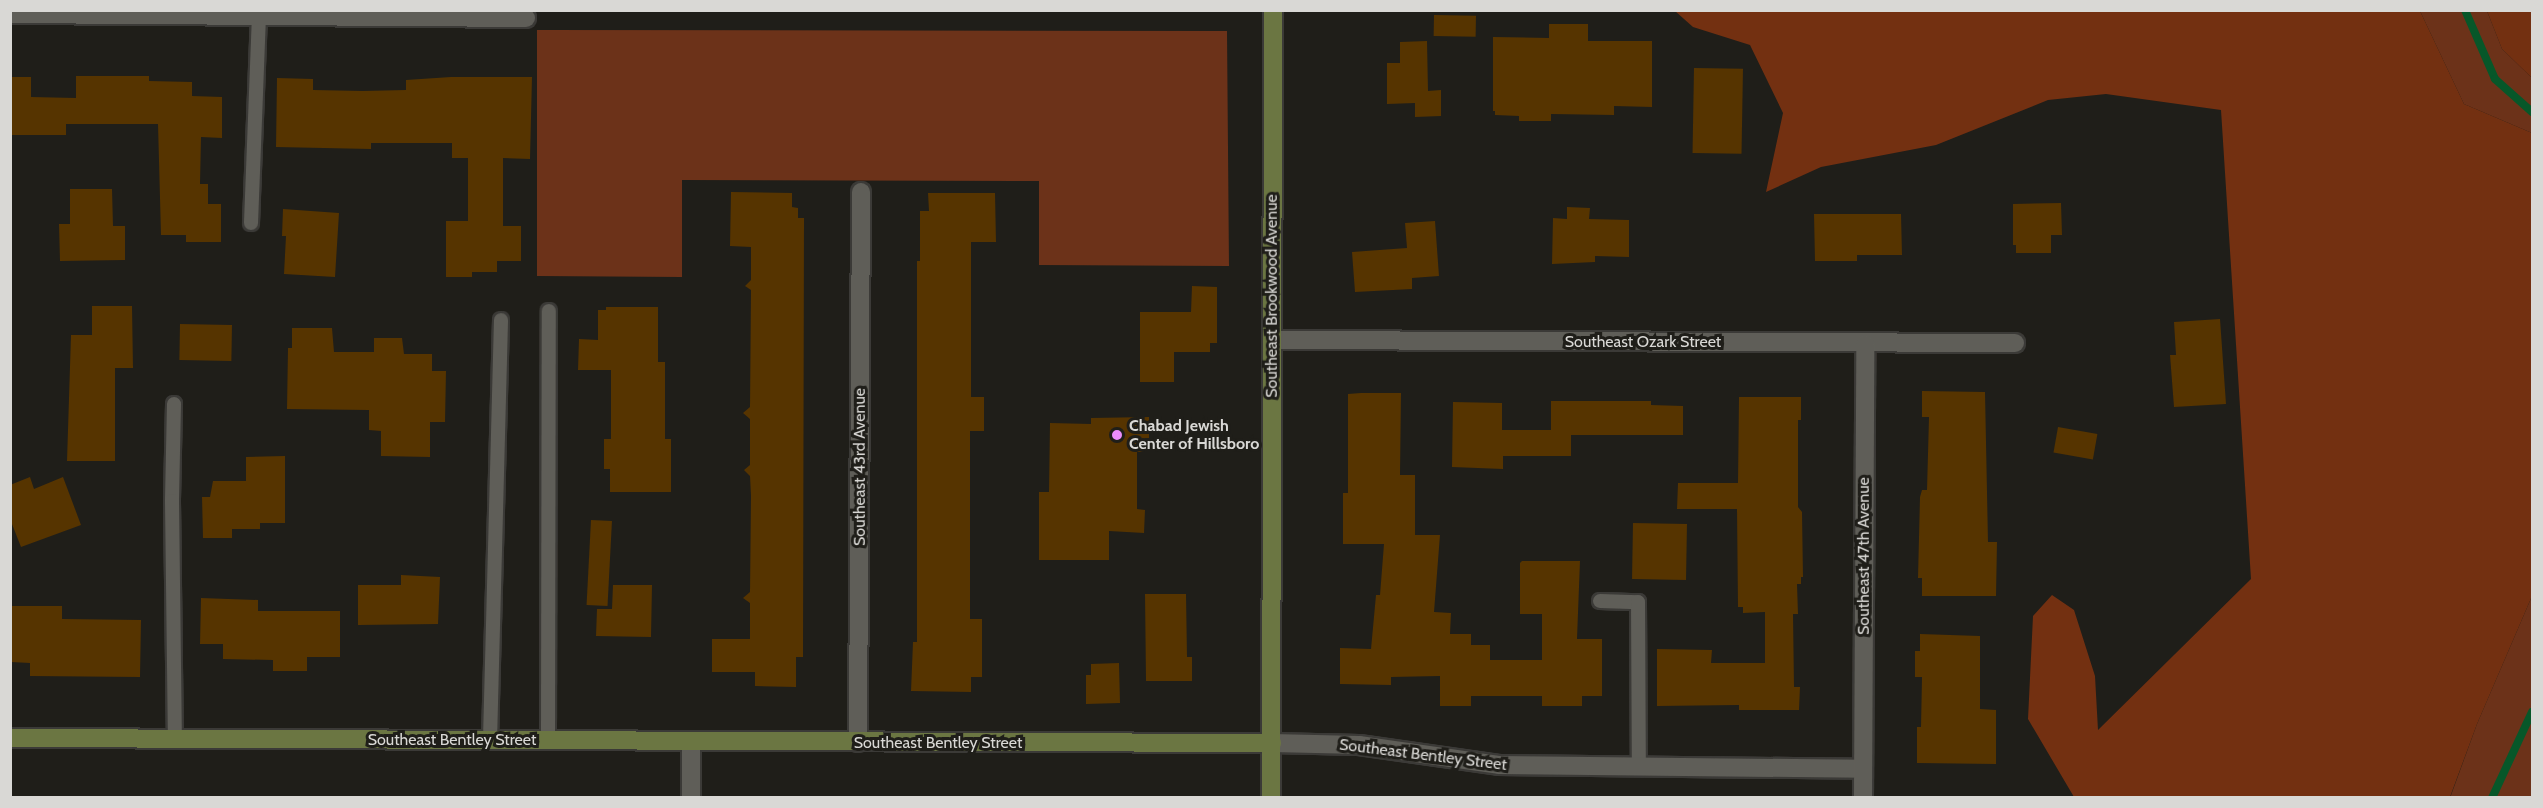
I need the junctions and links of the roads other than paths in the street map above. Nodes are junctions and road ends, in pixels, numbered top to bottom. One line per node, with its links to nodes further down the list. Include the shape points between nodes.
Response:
1 (1273, 10): 9 (street, Southeast Brookwood Avenue)
2 (10, 14): 3 (street)
3 (259, 17): 4 (street); 6 (lane)
4 (526, 18)
5 (861, 192): 19 (street, Southeast 43rd Avenue)
6 (251, 224)
7 (549, 311): 17 (lane)
8 (501, 320): 16 (lane)
9 (1272, 340): 11 (street, Southeast Ozark Street); 20 (street, Southeast Brookwood Avenue)
10 (2015, 343): 11 (street, Southeast Ozark Street)
11 (1865, 344): 22 (street, Southeast 47th Avenue)
12 (174, 404): 15 (lane)
13 (1600, 601): 21 (lane, via 1638,602)
14 (10, 738): 15 (street, Southeast Bentley Street)
15 (175, 739): 16 (street, Southeast Bentley Street)
16 (490, 740): 17 (street, Southeast Bentley Street)
17 (548, 741): 18 (street, Southeast Bentley Street)
18 (691, 742): 19 (street, Southeast Bentley Street); 23 (street)
19 (858, 742): 20 (street, Southeast Bentley Street)
20 (1272, 743): 21 (street, Southeast Bentley Street, via 1359,745 1499,765); 24 (street, Southeast Brookwood Avenue)
21 (1639, 767): 22 (street, Southeast Bentley Street)
22 (1863, 769): 25 (street, Southeast 47th Avenue)
23 (691, 798)
24 (1271, 798)
25 (1863, 798)

